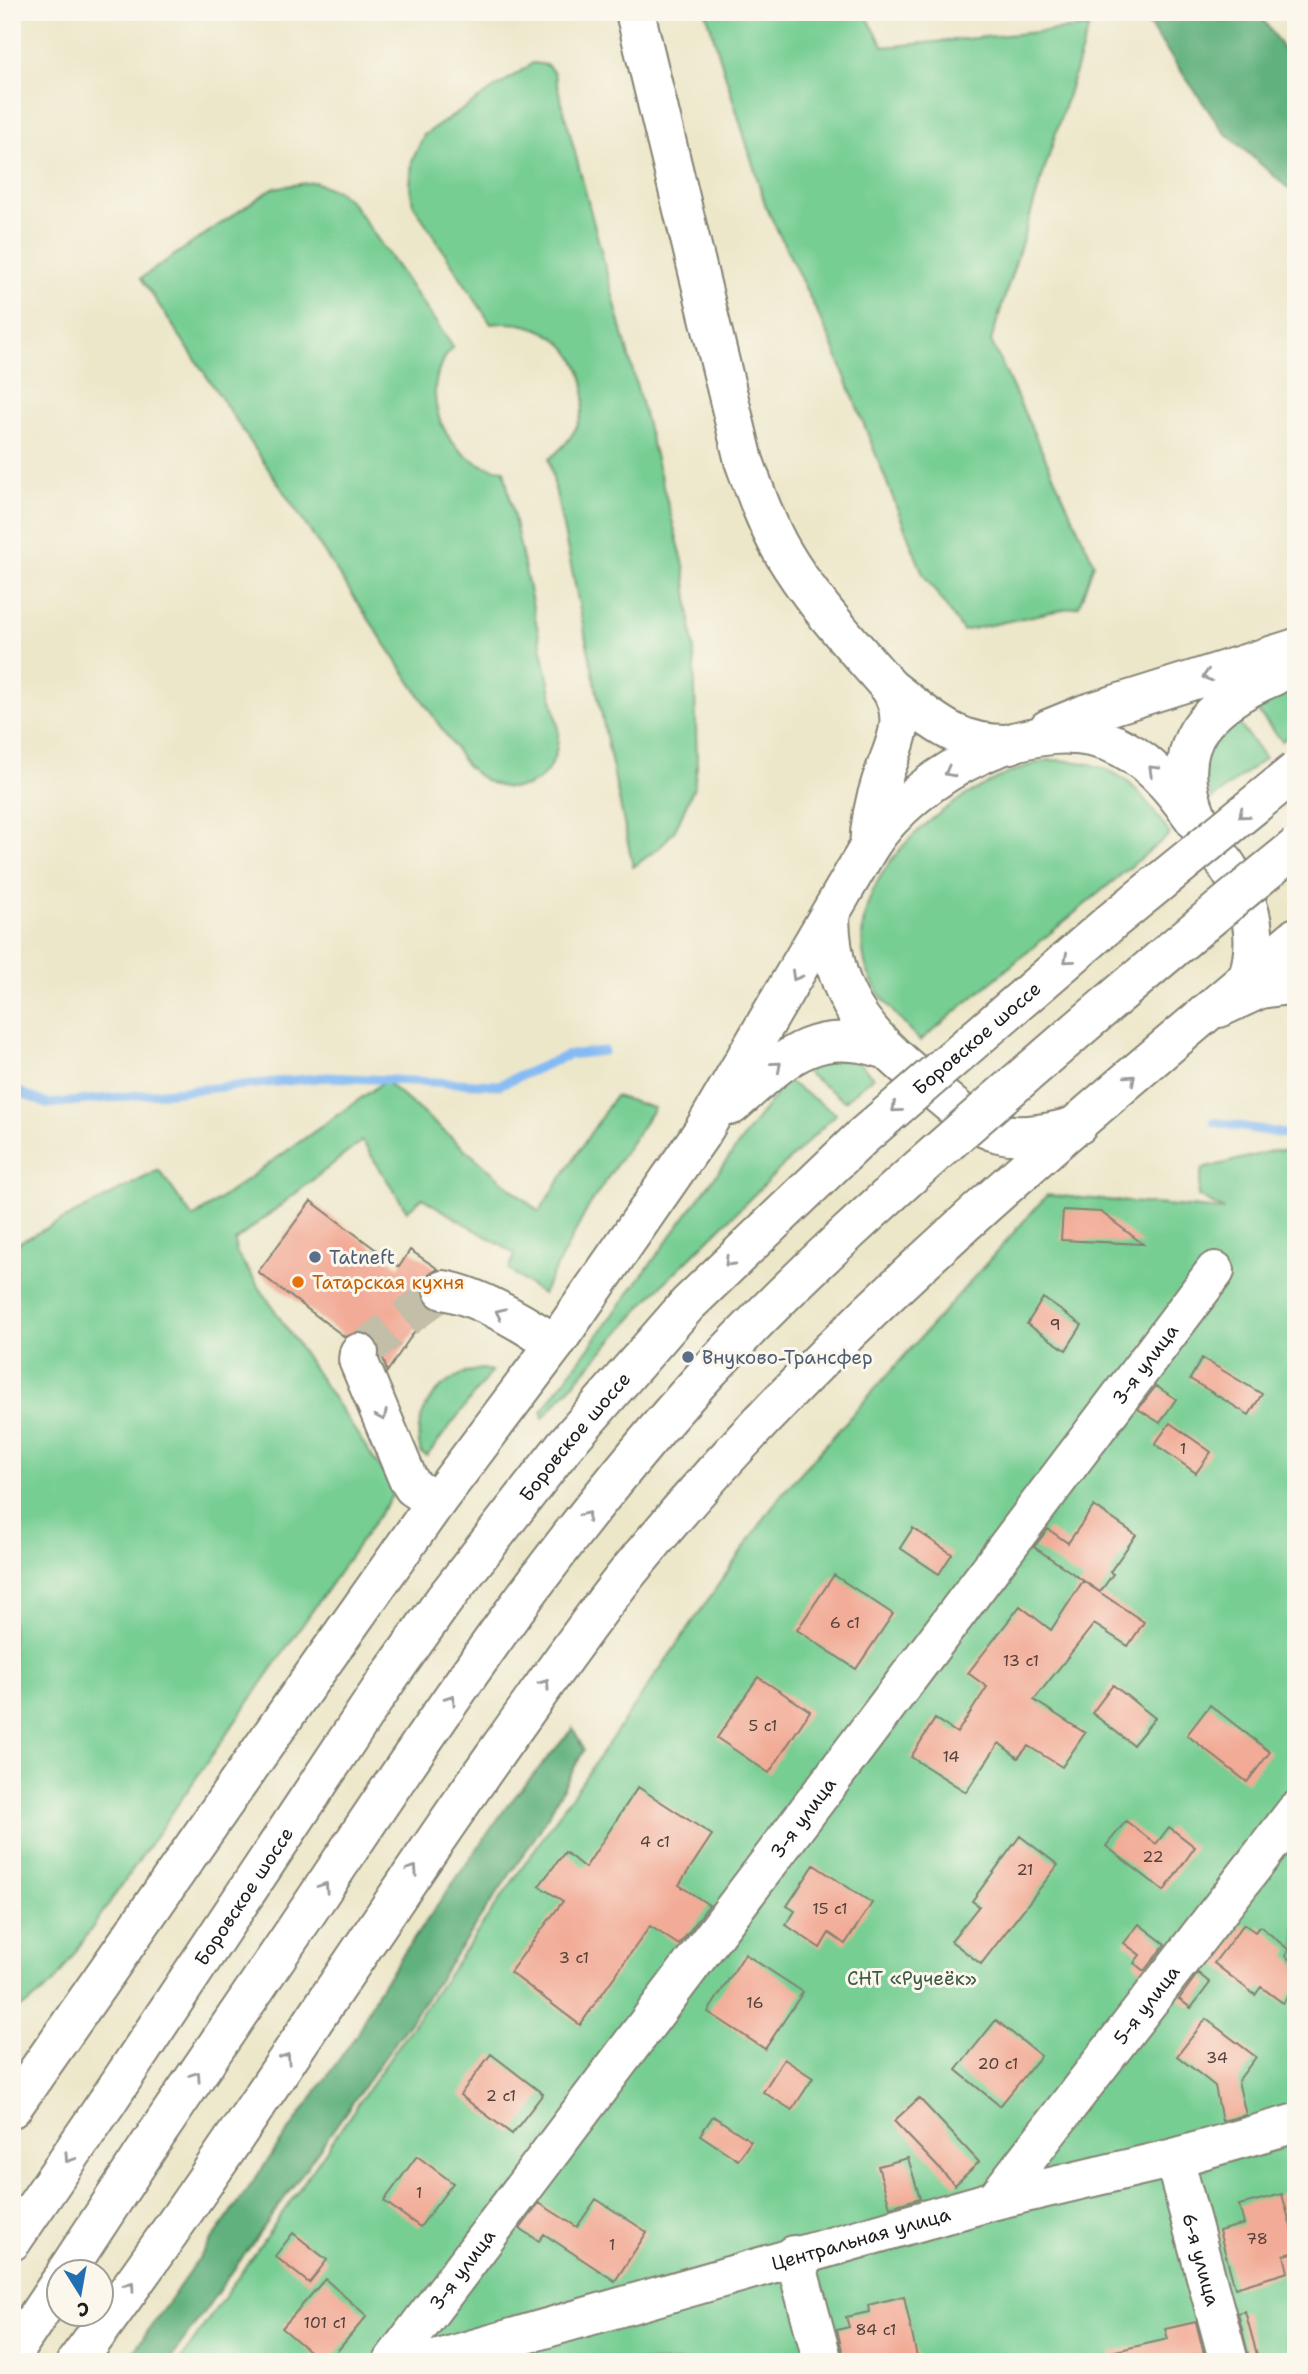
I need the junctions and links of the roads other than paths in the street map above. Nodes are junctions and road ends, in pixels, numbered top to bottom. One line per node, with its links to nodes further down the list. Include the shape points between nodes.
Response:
1 (635, 12): 4 (main road, via 752,484 796,573)
2 (1296, 649): 5 (main road, one-way to 5, via 1085,714)
3 (1296, 667): 7 (main road, via 1228,698 1192,739 1188,784)
4 (890, 688): 5 (main road, via 954,735 982,743); 9 (main road, via 900,711 900,732 879,788)
5 (1016, 743): 7 (main road, one-way to 5, via 1149,765 1118,746 1068,734); 9 (main road, one-way to 9, via 966,763 922,789 900,806)
6 (1296, 771): 29 (main road, Боровское шоссе, one-way to 29, bridge, via 862,1137 679,1314 565,1445 444,1600)
7 (1205, 834): 10 (main road)
8 (1296, 847): 31 (main road, one-way to 8, bridge, via 379,1801 507,1620 603,1494 697,1384 795,1280 877,1205 1134,980)
9 (869, 848): 11 (main road)
10 (1240, 882): 12 (main road); 13 (main road, via 1256,944)
11 (830, 917): 16 (main road, via 839,981 853,1012); 18 (main road, one-way to 18)
12 (1293, 942): 13 (main road)
13 (1248, 977): 15 (main road)
14 (1296, 984): 15 (main road, via 1244,994)
15 (1188, 1028): 17 (main road, one-way to 15)
16 (884, 1049): 17 (main road, via 987,1130 1013,1135); 18 (main road, one-way to 16, via 801,1049 842,1039)
17 (1080, 1124): 34 (main road, one-way to 17, via 421,1859 628,1573 759,1423 891,1290)
18 (706, 1126): 21 (main road)
19 (1215, 1271): 35 (main road, 3-я улица)
20 (443, 1290): 21 (main road, one-way to 20, via 528,1326 457,1292)
21 (555, 1344): 23 (main road)
22 (359, 1353): 23 (main road, one-way to 23, via 407,1476 413,1487)
23 (436, 1502): 25 (main road)
24 (1296, 1811): 28 (main road, 5-я улица)
25 (18, 2089)
26 (1296, 2123): 27 (main road, Центральная улица)
27 (1174, 2158): 28 (main road, Центральная улица); 38 (main road, 6-я улица)
28 (995, 2200): 30 (main road, Центральная улица)
29 (12, 2241)
30 (794, 2255): 36 (main road, Центральная улица); 37 (main road)
31 (76, 2258)
32 (46, 2303): 33 (main road)
33 (12, 2354)
34 (76, 2362)
35 (392, 2362)
36 (428, 2362)
37 (823, 2362)
38 (1229, 2362)

